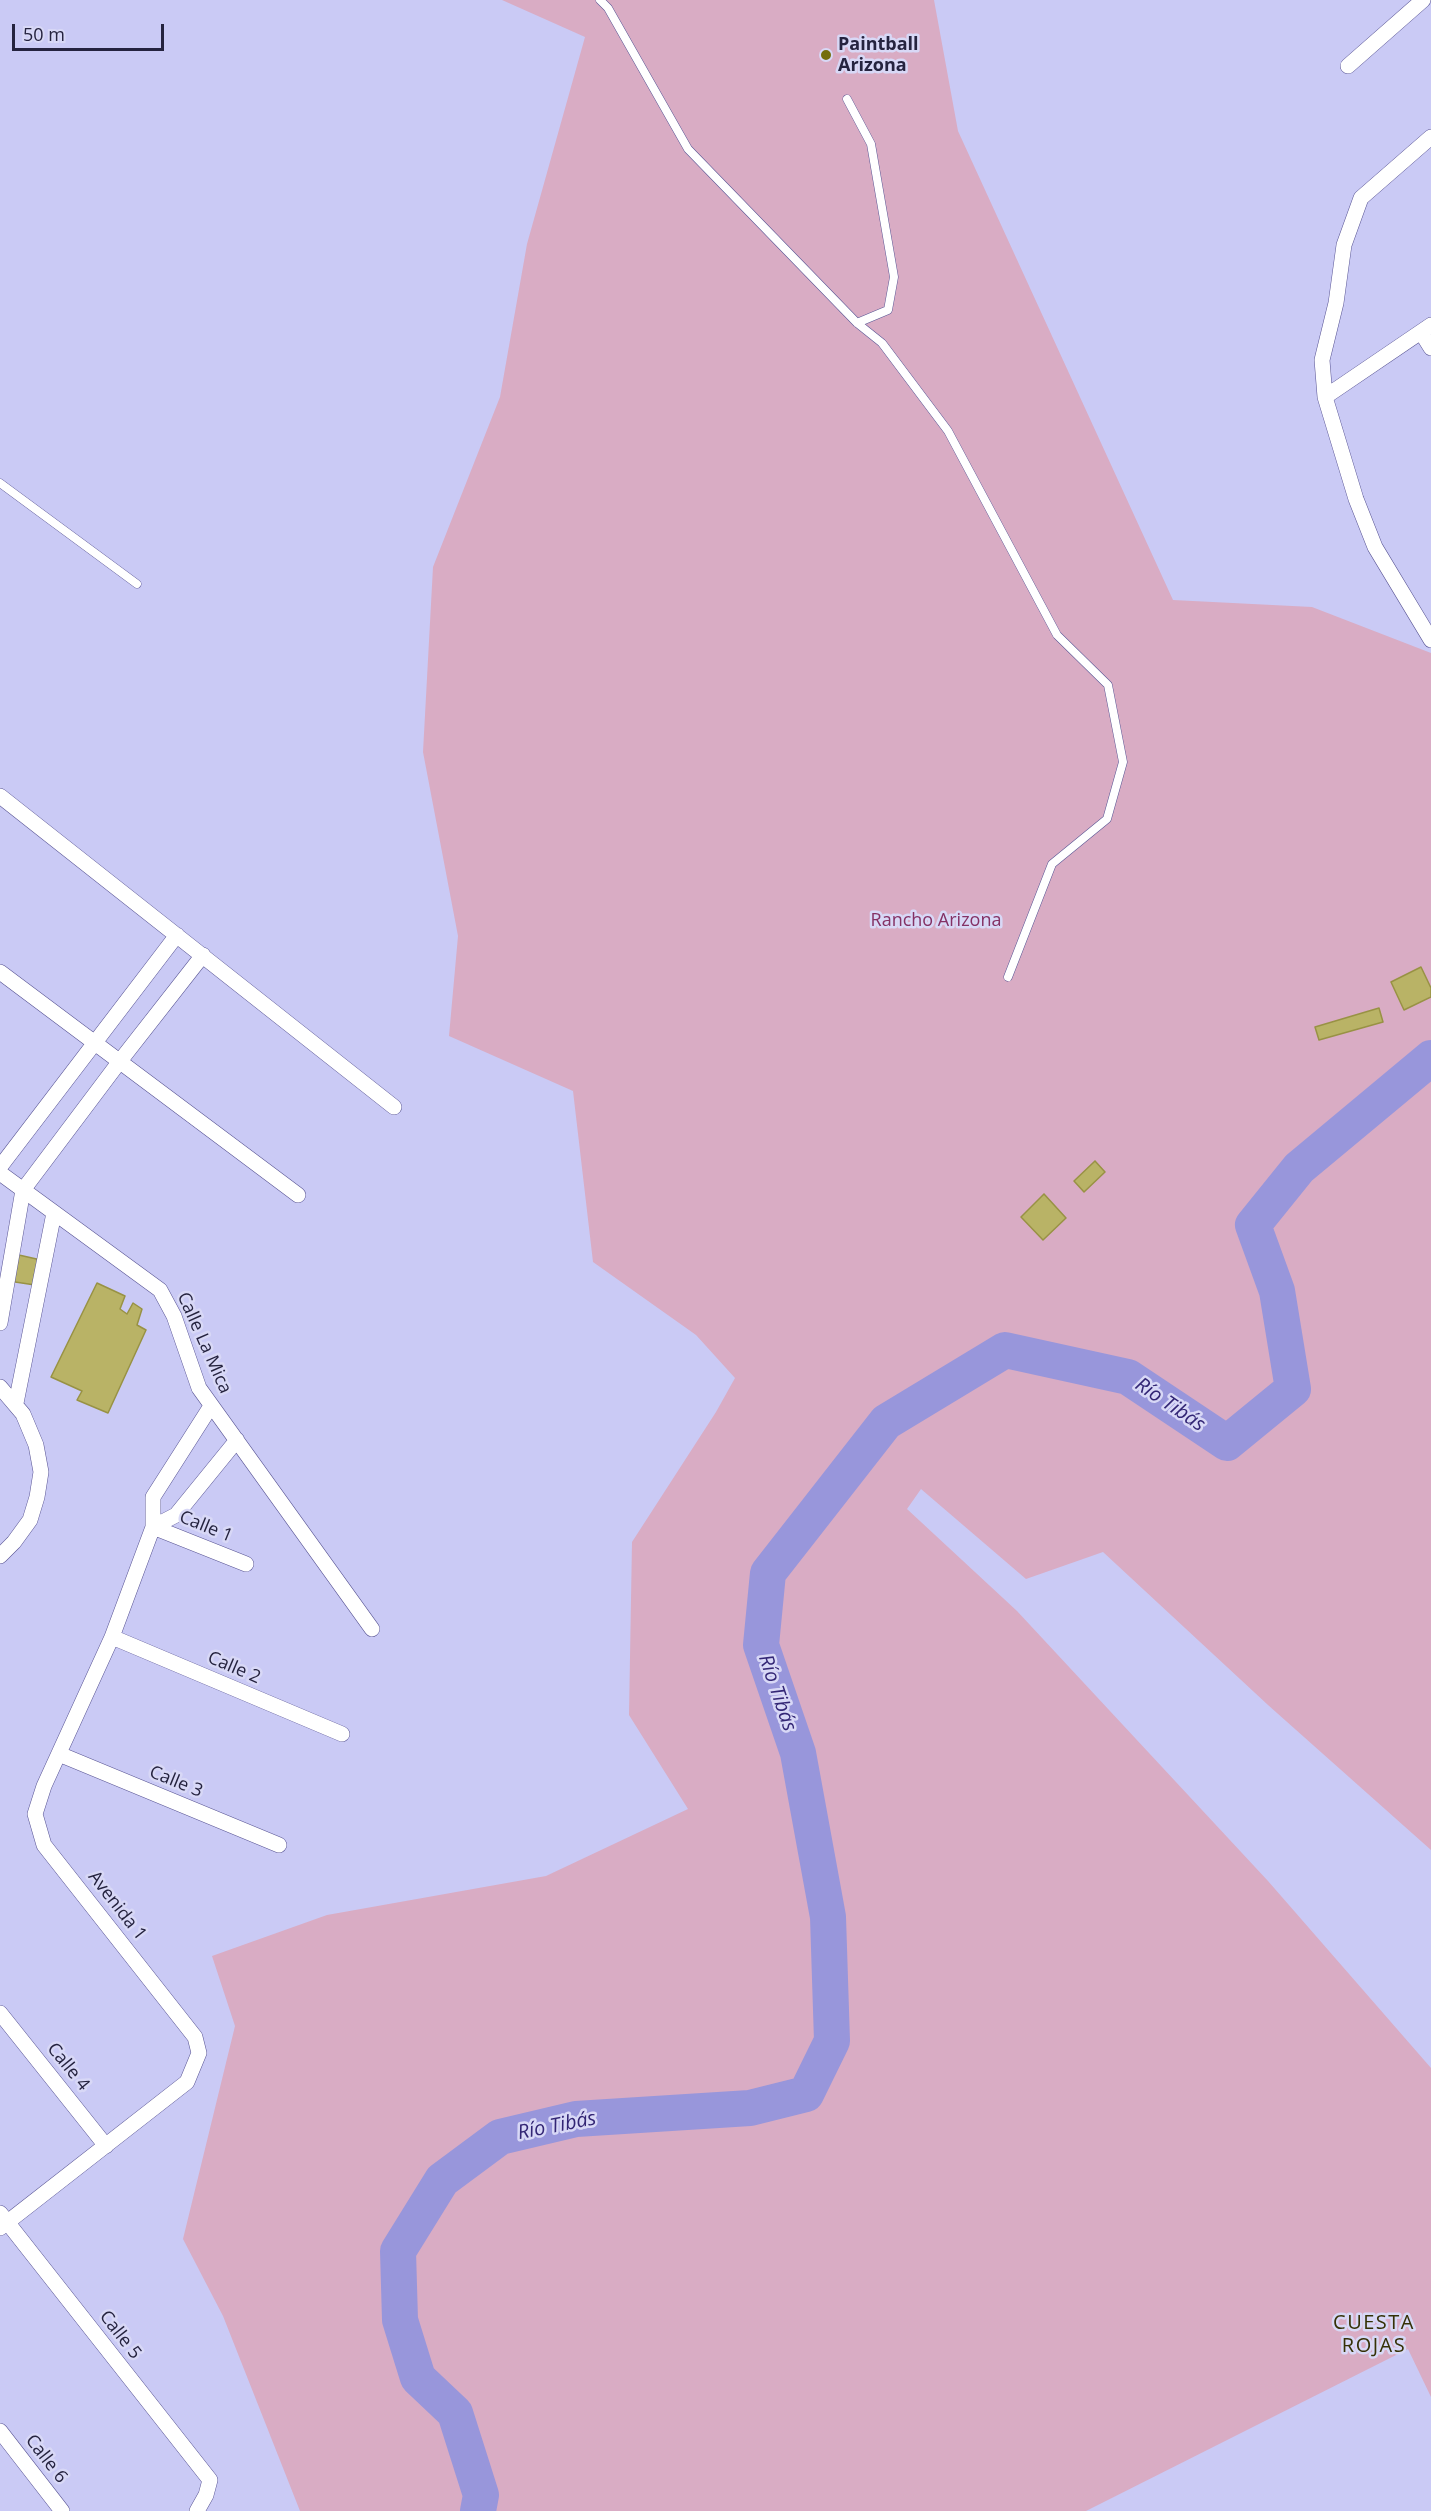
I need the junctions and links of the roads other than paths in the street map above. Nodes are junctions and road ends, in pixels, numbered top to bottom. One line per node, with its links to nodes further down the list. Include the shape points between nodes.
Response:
1 (600, 0): 6 (lane, via 688,149)
2 (1423, 0): 3 (street)
3 (1348, 66)
4 (847, 99): 6 (lane, via 871,144 894,277 888,310)
5 (1431, 137): 9 (street, via 1361,198 1344,245 1336,303 1322,360)
6 (857, 323): 17 (lane, via 882,343 948,431 1057,635 1108,685 1123,762 1107,819 1052,864)
7 (1426, 328): 8 (street); 9 (street)
8 (1431, 348)
9 (1325, 397): 12 (street, via 1342,458 1375,547)
10 (0, 483): 11 (lane)
11 (137, 584)
12 (1431, 640)
13 (0, 796): 14 (street)
14 (177, 935): 15 (street); 18 (street)
15 (203, 955): 19 (street); 20 (street)
16 (0, 972): 18 (street)
17 (1008, 977)
18 (95, 1042): 19 (street); 21 (street)
19 (120, 1061): 23 (street); 24 (street)
20 (394, 1107)
21 (0, 1167)
22 (0, 1173): 23 (street, Calle La Mica)
23 (23, 1190): 25 (street, Calle La Mica); 26 (street)
24 (298, 1195)
25 (54, 1213): 28 (street); 29 (street, Calle La Mica, via 160,1290 174,1316 199,1388)
26 (0, 1323)
27 (0, 1387): 28 (street)
28 (16, 1403): 32 (street, via 36,1444 41,1472 30,1520)
29 (211, 1406): 30 (street, Calle La Mica); 31 (street, Avenida 1, via 153,1497)
30 (237, 1440): 31 (street, via 176,1515); 34 (street, Calle La Mica)
31 (153, 1527): 33 (street, Calle 1); 35 (street, Avenida 1)
32 (0, 1556)
33 (246, 1564)
34 (372, 1629)
35 (112, 1637): 36 (street, Calle 2); 37 (street, Avenida 1)
36 (342, 1734)
37 (59, 1754): 38 (street, Calle 3); 40 (street, Avenida 1, via 35,1814 44,1845 195,2037 199,2054 187,2082)
38 (279, 1845)
39 (0, 2013): 40 (street, Calle 4)
40 (106, 2146): 41 (street, Avenida 1)
41 (2, 2221): 44 (street, Calle 5, via 210,2480)
42 (0, 2432): 43 (street, Calle 6)
43 (62, 2511)
44 (197, 2511)

